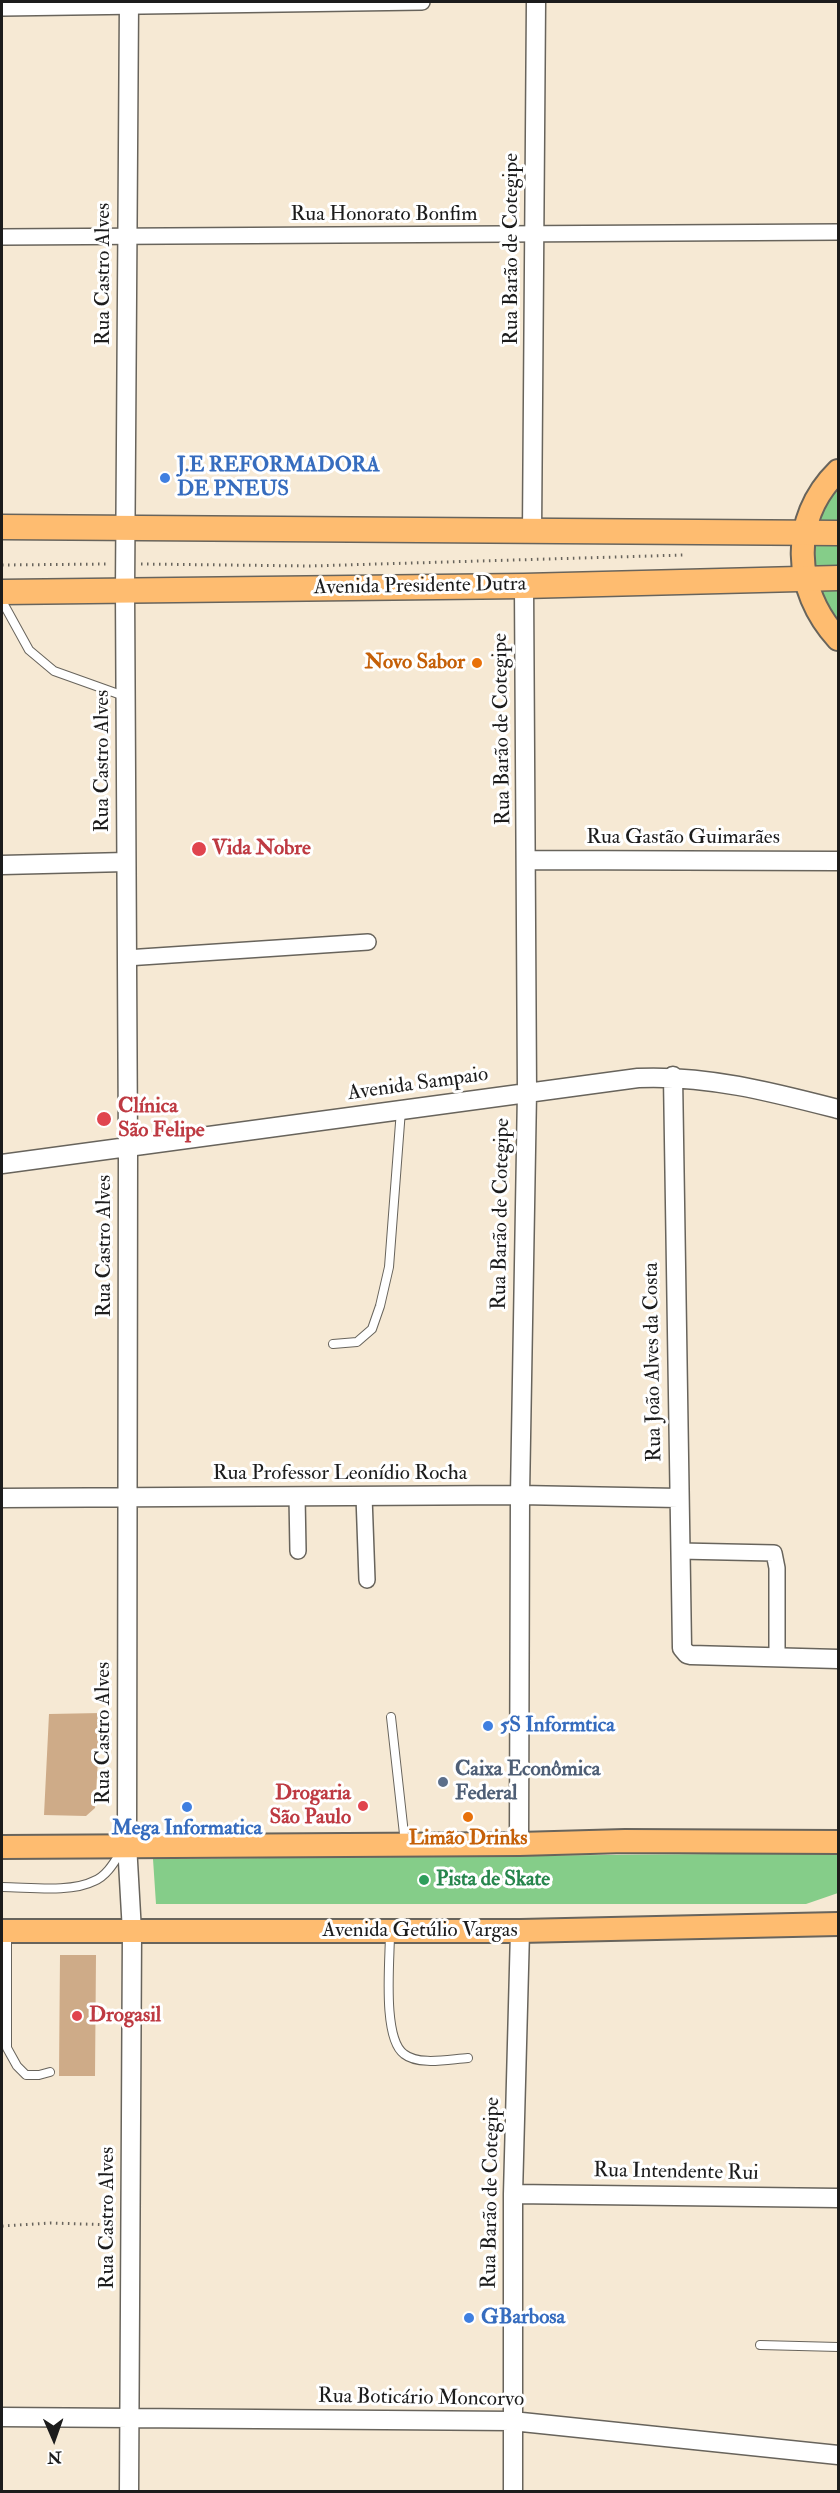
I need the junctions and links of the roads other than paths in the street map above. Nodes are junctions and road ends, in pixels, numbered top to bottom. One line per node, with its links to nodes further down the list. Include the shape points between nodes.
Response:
1 (422, 2): 3 (street)
2 (536, 2): 6 (street, Rua Barão de Cotegipe)
3 (129, 3): 4 (street); 7 (street, Rua Castro Alves)
4 (2, 8)
5 (838, 232): 6 (street, Rua Honorato Bonfim)
6 (534, 235): 7 (street, Rua Honorato Bonfim); 12 (street, Rua Barão de Cotegipe)
7 (127, 236): 8 (street, Rua Honorato Bonfim); 11 (street, Rua Castro Alves)
8 (2, 237)
9 (838, 471): 13 (main road, via 816,499)
10 (2, 527): 11 (highway)
11 (126, 528): 12 (highway); 18 (street, Rua Castro Alves)
12 (532, 532): 13 (highway)
13 (804, 532): 14 (highway); 15 (main road)
14 (838, 533)
15 (805, 578): 16 (highway, Avenida Presidente Dutra); 17 (highway, Avenida Presidente Dutra); 21 (main road, via 821,619)
16 (838, 578)
17 (524, 586): 18 (highway, Avenida Presidente Dutra); 23 (street, Rua Barão de Cotegipe)
18 (125, 590): 19 (highway, Avenida Presidente Dutra); 22 (street, Rua Castro Alves)
19 (2, 592)
20 (2, 601): 22 (lane, via 29,650 54,671)
21 (838, 639)
22 (126, 697): 25 (street, Rua Castro Alves)
23 (527, 860): 24 (street, Rua Gastão Guimarães); 30 (street, Rua Barão de Cotegipe)
24 (838, 861)
25 (126, 862): 26 (street); 28 (street, Rua Castro Alves)
26 (2, 865)
27 (368, 942): 28 (street)
28 (126, 958): 33 (street, Rua Castro Alves)
29 (673, 1076): 30 (street, Avenida Sampaio); 31 (street, Avenida Sampaio, via 716,1081); 41 (street, Rua João Alves da Costa)
30 (527, 1092): 32 (street, Avenida Sampaio); 36 (street, Rua Barão de Cotegipe)
31 (838, 1109)
32 (401, 1110): 33 (street, Avenida Sampaio); 35 (lane, via 389,1267 380,1306 372,1329 357,1342)
33 (128, 1149): 34 (street, Avenida Sampaio); 40 (street, Rua Castro Alves)
34 (2, 1164)
35 (333, 1344)
36 (520, 1495): 38 (street, Rua Professor Leonídio Rocha); 41 (street, Rua Professor Leonídio Rocha); 50 (street, Rua Barão de Cotegipe)
37 (297, 1496): 38 (street, Rua Professor Leonídio Rocha); 40 (street, Rua Professor Leonídio Rocha); 42 (street)
38 (364, 1496): 44 (street)
39 (2, 1498): 40 (street, Rua Professor Leonídio Rocha)
40 (126, 1498): 48 (street, Rua Castro Alves)
41 (678, 1498): 43 (street, Rua João Alves da Costa)
42 (298, 1551)
43 (680, 1551): 45 (street, Rua João Alves da Costa, via 682,1648 687,1654); 45 (street, via 774,1554)
44 (367, 1580)
45 (777, 1658): 46 (street)
46 (838, 1659)
47 (391, 1717): 49 (lane)
48 (127, 1844): 49 (main road); 52 (main road); 53 (lane, via 96,1881 76,1887); 57 (street, Rua Castro Alves)
49 (406, 1844): 50 (main road)
50 (519, 1844): 51 (main road)
51 (836, 1844)
52 (2, 1846)
53 (2, 1887)
54 (834, 1922): 56 (main road, Avenida Getúlio Vargas)
55 (4, 1931): 57 (main road, Avenida Getúlio Vargas); 60 (lane, via 7,2048 26,2075)
56 (520, 1931): 58 (main road, Avenida Getúlio Vargas); 61 (street, Rua Barão de Cotegipe)
57 (132, 1932): 58 (main road, Avenida Getúlio Vargas); 66 (street, Rua Castro Alves)
58 (390, 1932): 59 (lane, via 390,2026 394,2043 405,2055 423,2060)
59 (468, 2058)
60 (50, 2072)
61 (513, 2194): 62 (street, Rua Intendente Rui); 67 (street, Rua Barão de Cotegipe)
62 (838, 2198)
63 (760, 2345): 64 (lane)
64 (838, 2347)
65 (2, 2417): 66 (street, Rua Boticário Moncorvo)
66 (130, 2417): 67 (street, Rua Boticário Moncorvo); 69 (street, Rua Castro Alves)
67 (512, 2421): 68 (street, Rua Boticário Moncorvo); 70 (street, Rua Barão de Cotegipe)
68 (838, 2455)
69 (129, 2492)
70 (513, 2492)

